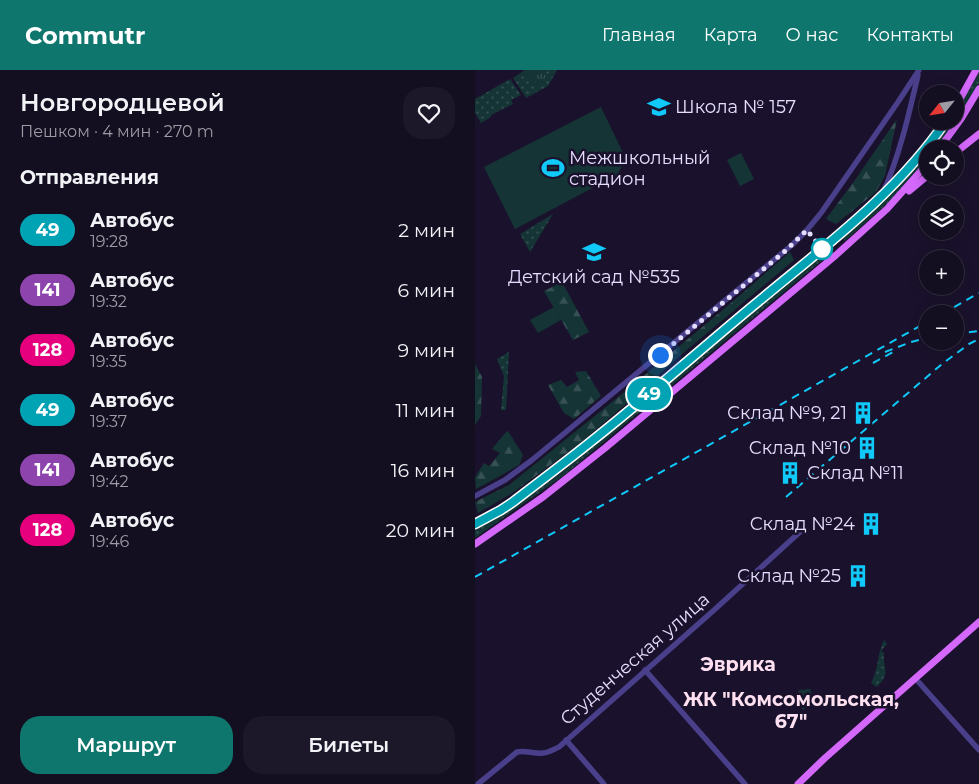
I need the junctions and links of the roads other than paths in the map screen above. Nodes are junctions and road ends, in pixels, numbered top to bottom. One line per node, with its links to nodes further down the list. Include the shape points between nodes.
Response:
1 (919, 70): 5 (street); 6 (street)
2 (976, 70): 4 (main road)
3 (979, 89): 9 (main road)
4 (964, 92)
5 (898, 102): 6 (street, via 907,102); 15 (street, via 821,213 792,245 532,460)
6 (910, 111): 13 (street)
7 (940, 130): 13 (main road)
8 (979, 134): 10 (main road)
9 (946, 140)
10 (964, 146)
11 (919, 174): 14 (main road)
12 (919, 183): 14 (main road)
13 (880, 199): 16 (main road, via 594,440 513,502)
14 (887, 209): 18 (main road, via 583,466)
15 (475, 496)
16 (475, 524)
17 (801, 531): 20 (street, Студенческая улица)
18 (475, 544)
19 (979, 622): 21 (main road)
20 (645, 670): 22 (street, Студенческая улица); 26 (street)
21 (915, 678): 23 (street); 27 (main road)
22 (566, 740): 24 (street, Студенческая улица, via 543,754 517,752); 25 (street)
23 (979, 750)
24 (478, 784)
25 (605, 784)
26 (745, 784)
27 (798, 784)

